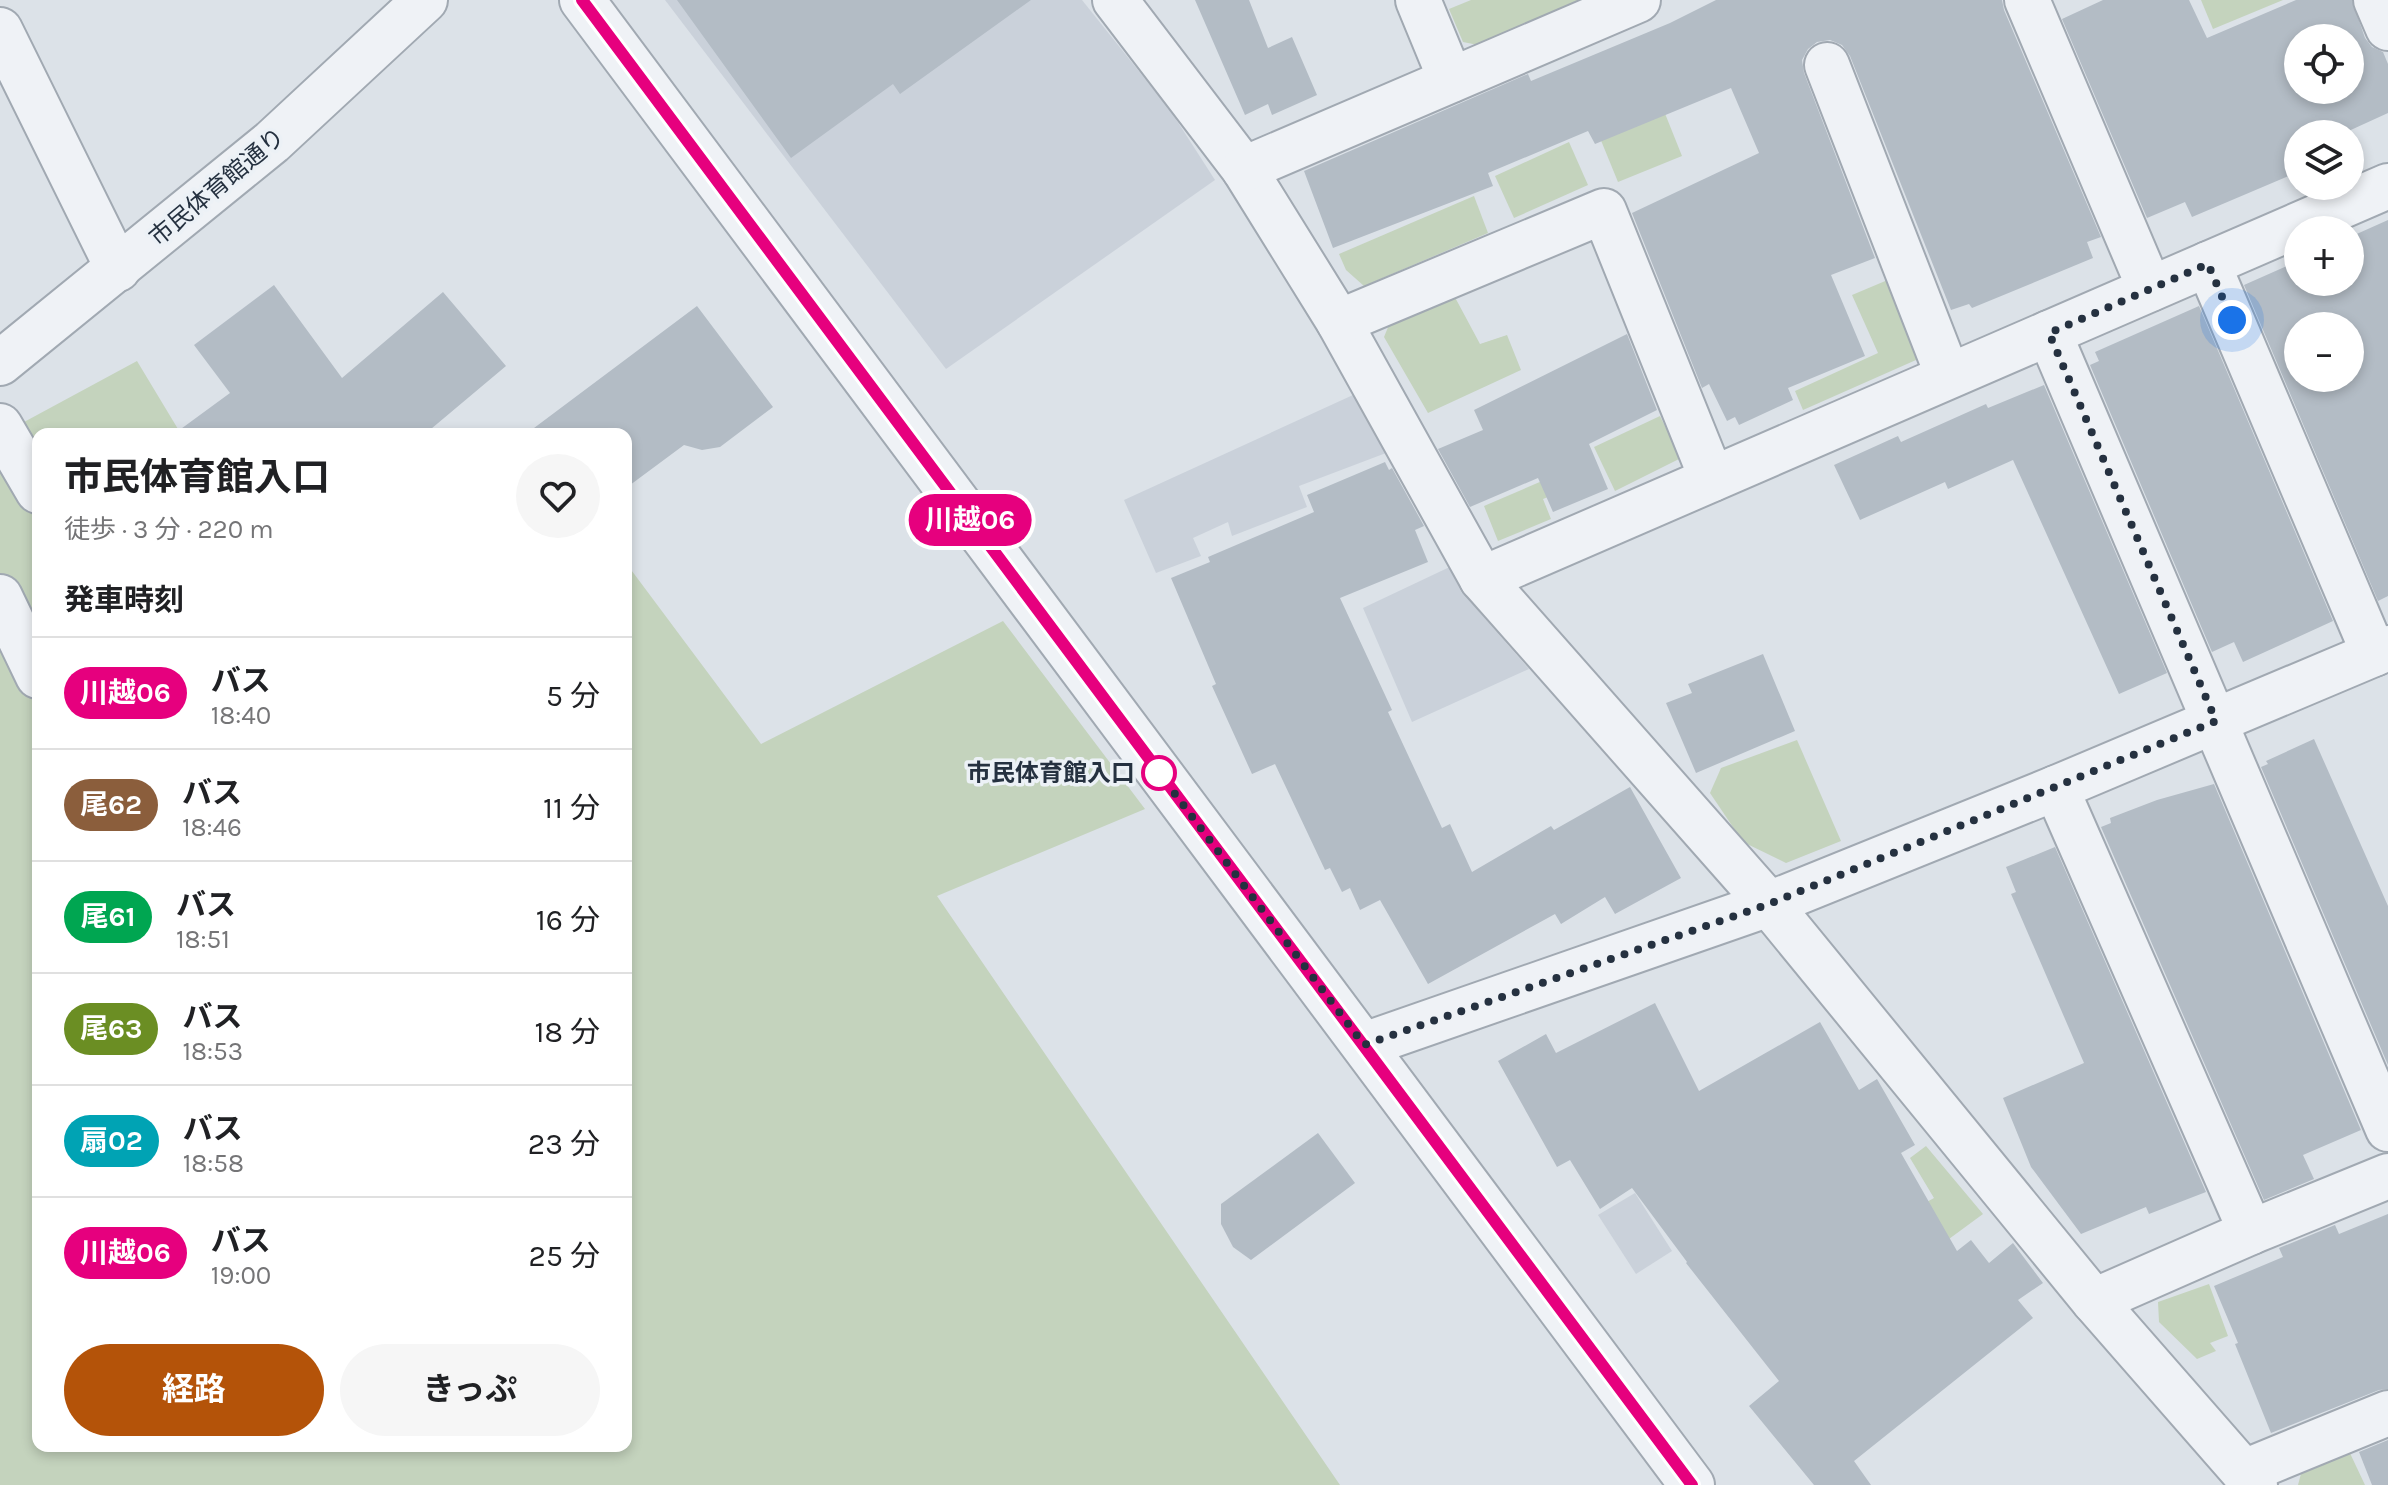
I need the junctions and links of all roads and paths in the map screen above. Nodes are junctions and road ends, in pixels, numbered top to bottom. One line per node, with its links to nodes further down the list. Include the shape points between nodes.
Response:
1 (425, 0): 15 (street, 市民体育館通り, via 272,142)
2 (582, 0): 31 (street)
3 (1115, 0): 12 (street)
4 (1418, 0): 11 (street)
5 (1638, 0): 11 (street)
6 (2027, 0): 16 (street)
7 (2376, 0): 8 (street)
8 (2388, 28)
9 (0, 30): 15 (street)
10 (1827, 65): 20 (street)
11 (1451, 80): 12 (street)
12 (1244, 169): 17 (street)
13 (2388, 186): 14 (street)
14 (2208, 264): 16 (street); 26 (street)
15 (118, 269): 19 (street, 市民体育館通り)
16 (2150, 289): 18 (street)
17 (1339, 322): 22 (street, via 1604,211); 24 (street)
18 (2049, 333): 20 (street); 28 (street)
19 (0, 363)
20 (1948, 376): 22 (street)
21 (0, 426): 23 (street)
22 (1712, 479): 24 (street)
23 (32, 481)
24 (1482, 579): 30 (street)
25 (0, 597): 27 (street)
26 (2381, 651): 28 (street)
27 (32, 664)
28 (2216, 721): 29 (street); 32 (street)
29 (2056, 788): 30 (street); 34 (street)
30 (1769, 904): 31 (street); 35 (street)
31 (1364, 1045): 38 (street)
32 (2388, 1129)
33 (2388, 1176): 34 (street)
34 (2251, 1232): 35 (street)
35 (2094, 1301): 37 (street)
36 (2388, 1413): 37 (street)
37 (2250, 1479)
38 (1692, 1485)

